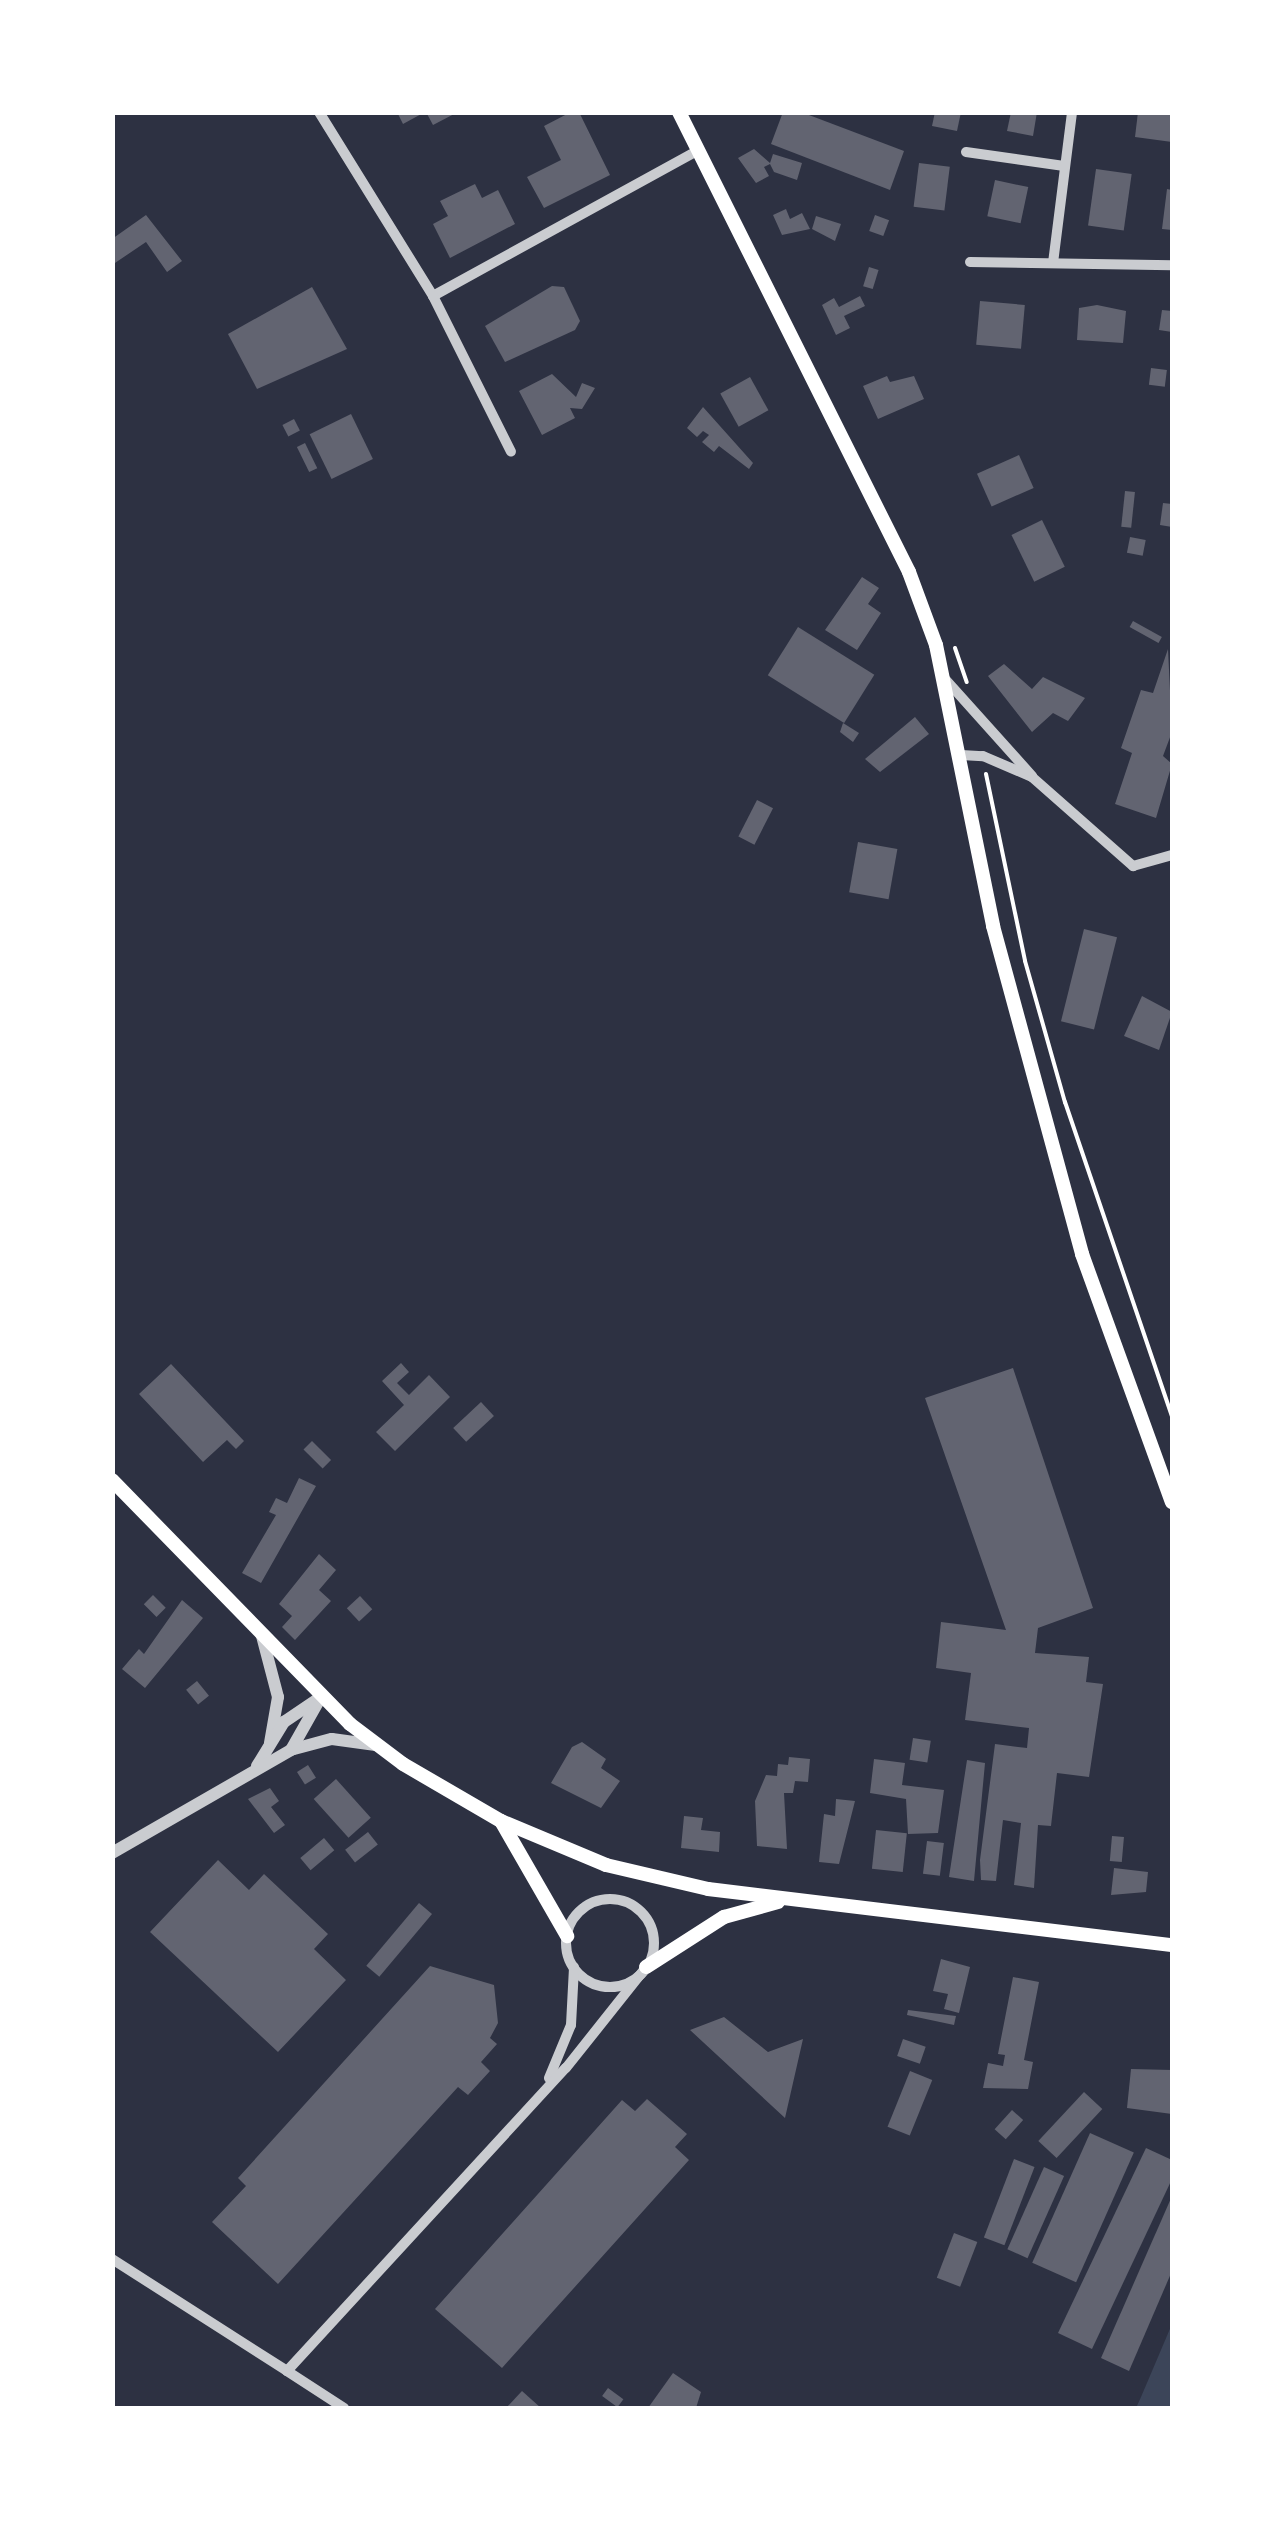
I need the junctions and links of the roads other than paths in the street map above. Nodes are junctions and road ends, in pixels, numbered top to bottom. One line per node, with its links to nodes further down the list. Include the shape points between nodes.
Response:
1 (319, 112): 10 (street)
2 (680, 112): 4 (main road)
3 (1072, 112): 6 (street)
4 (700, 150): 10 (street); 12 (main road, via 908,572)
5 (966, 152): 6 (street)
6 (1064, 166): 8 (street)
7 (970, 262): 8 (street)
8 (1053, 264): 9 (street)
9 (1172, 265)
10 (432, 296): 11 (street)
11 (510, 452)
12 (946, 680): 13 (main road); 14 (street)
13 (961, 755): 14 (street, via 983,756); 17 (main road, via 993,926 1082,1254)
14 (1032, 777): 15 (street, via 1133,866)
15 (1172, 855)
16 (112, 1480): 18 (main road)
17 (1172, 1502)
18 (262, 1636): 19 (main road); 20 (street, via 278,1696)
19 (321, 1696): 20 (street, via 295,1711); 21 (main road); 22 (street)
20 (270, 1743): 23 (street)
21 (378, 1746): 22 (street, via 332,1739); 24 (main road)
22 (291, 1750): 23 (street)
23 (257, 1766): 25 (street)
24 (501, 1821): 26 (main road, via 606,1865); 27 (main road)
25 (112, 1852)
26 (788, 1899): 28 (main road); 30 (main road, via 724,1917)
27 (567, 1936): 29 (street); 30 (street, via 588,1905 626,1902 652,1930)
28 (1172, 1945)
29 (574, 1967): 30 (street, via 602,1986 626,1984); 31 (street, via 571,2026)
30 (645, 1969): 31 (street, via 634,1990)
31 (546, 2084): 33 (street)
32 (112, 2258): 33 (street)
33 (286, 2372): 34 (street)
34 (344, 2408)

